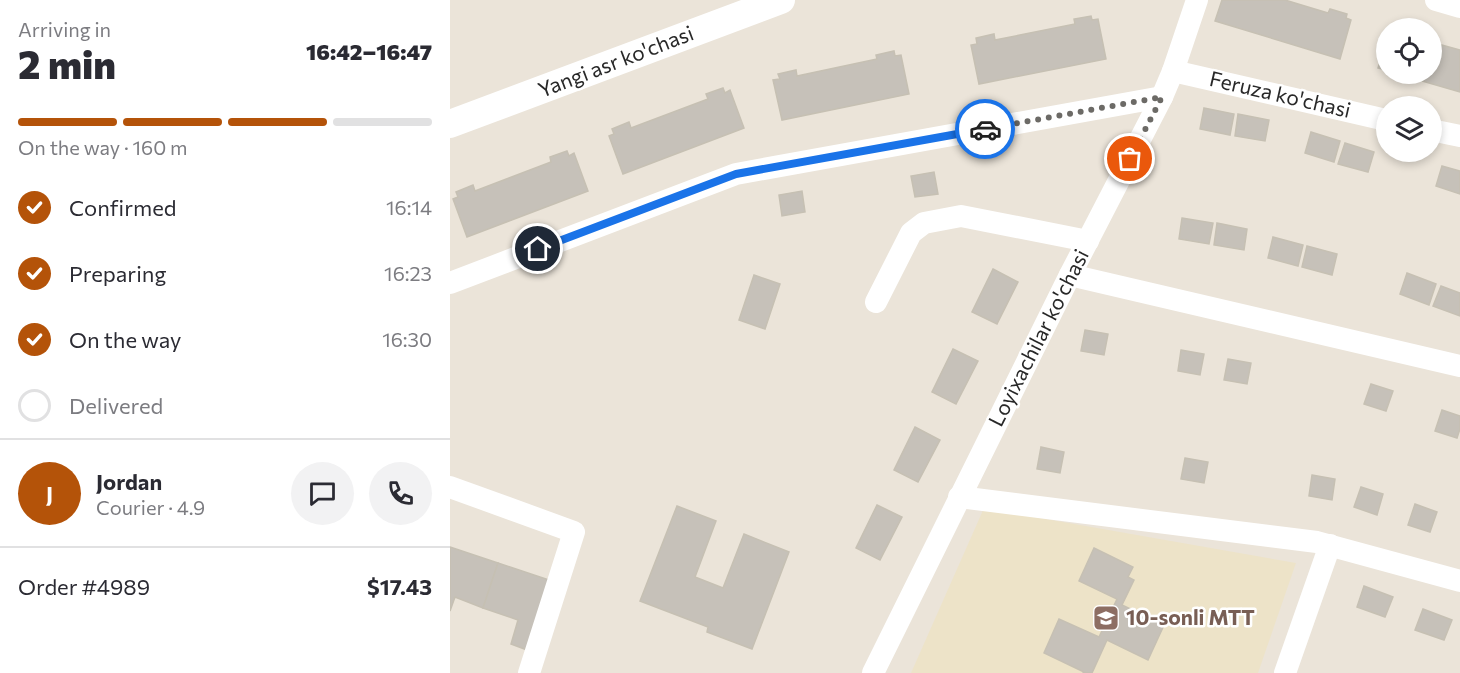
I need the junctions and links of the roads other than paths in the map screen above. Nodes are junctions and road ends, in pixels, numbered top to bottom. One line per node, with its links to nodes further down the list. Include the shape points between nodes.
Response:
1 (781, 0): 8 (street, Yangi asr ko'chasi)
2 (1197, 0): 5 (street, Loyixachilar ko'chasi)
3 (1436, 0): 4 (street)
4 (1460, 7)
5 (1173, 71): 6 (street, Loyixachilar ko'chasi); 7 (street, Feruza ko'chasi)
6 (1162, 97): 11 (street, Loyixachilar ko'chasi); 13 (street, via 736,174)
7 (1376, 118)
8 (450, 124)
9 (1442, 132): 10 (street)
10 (1460, 136)
11 (1088, 241): 12 (street, Loyixachilar ko'chasi); 14 (street, via 961,216 924,223 911,233)
12 (1070, 276): 15 (street); 17 (street, Loyixachilar ko'chasi)
13 (450, 283)
14 (876, 302)
15 (1460, 366)
16 (450, 487): 20 (street, via 574,532)
17 (959, 496): 18 (street); 21 (street, Loyixachilar ko'chasi)
18 (1330, 545): 19 (street); 22 (street)
19 (1460, 581)
20 (529, 673)
21 (873, 673)
22 (1285, 673)

